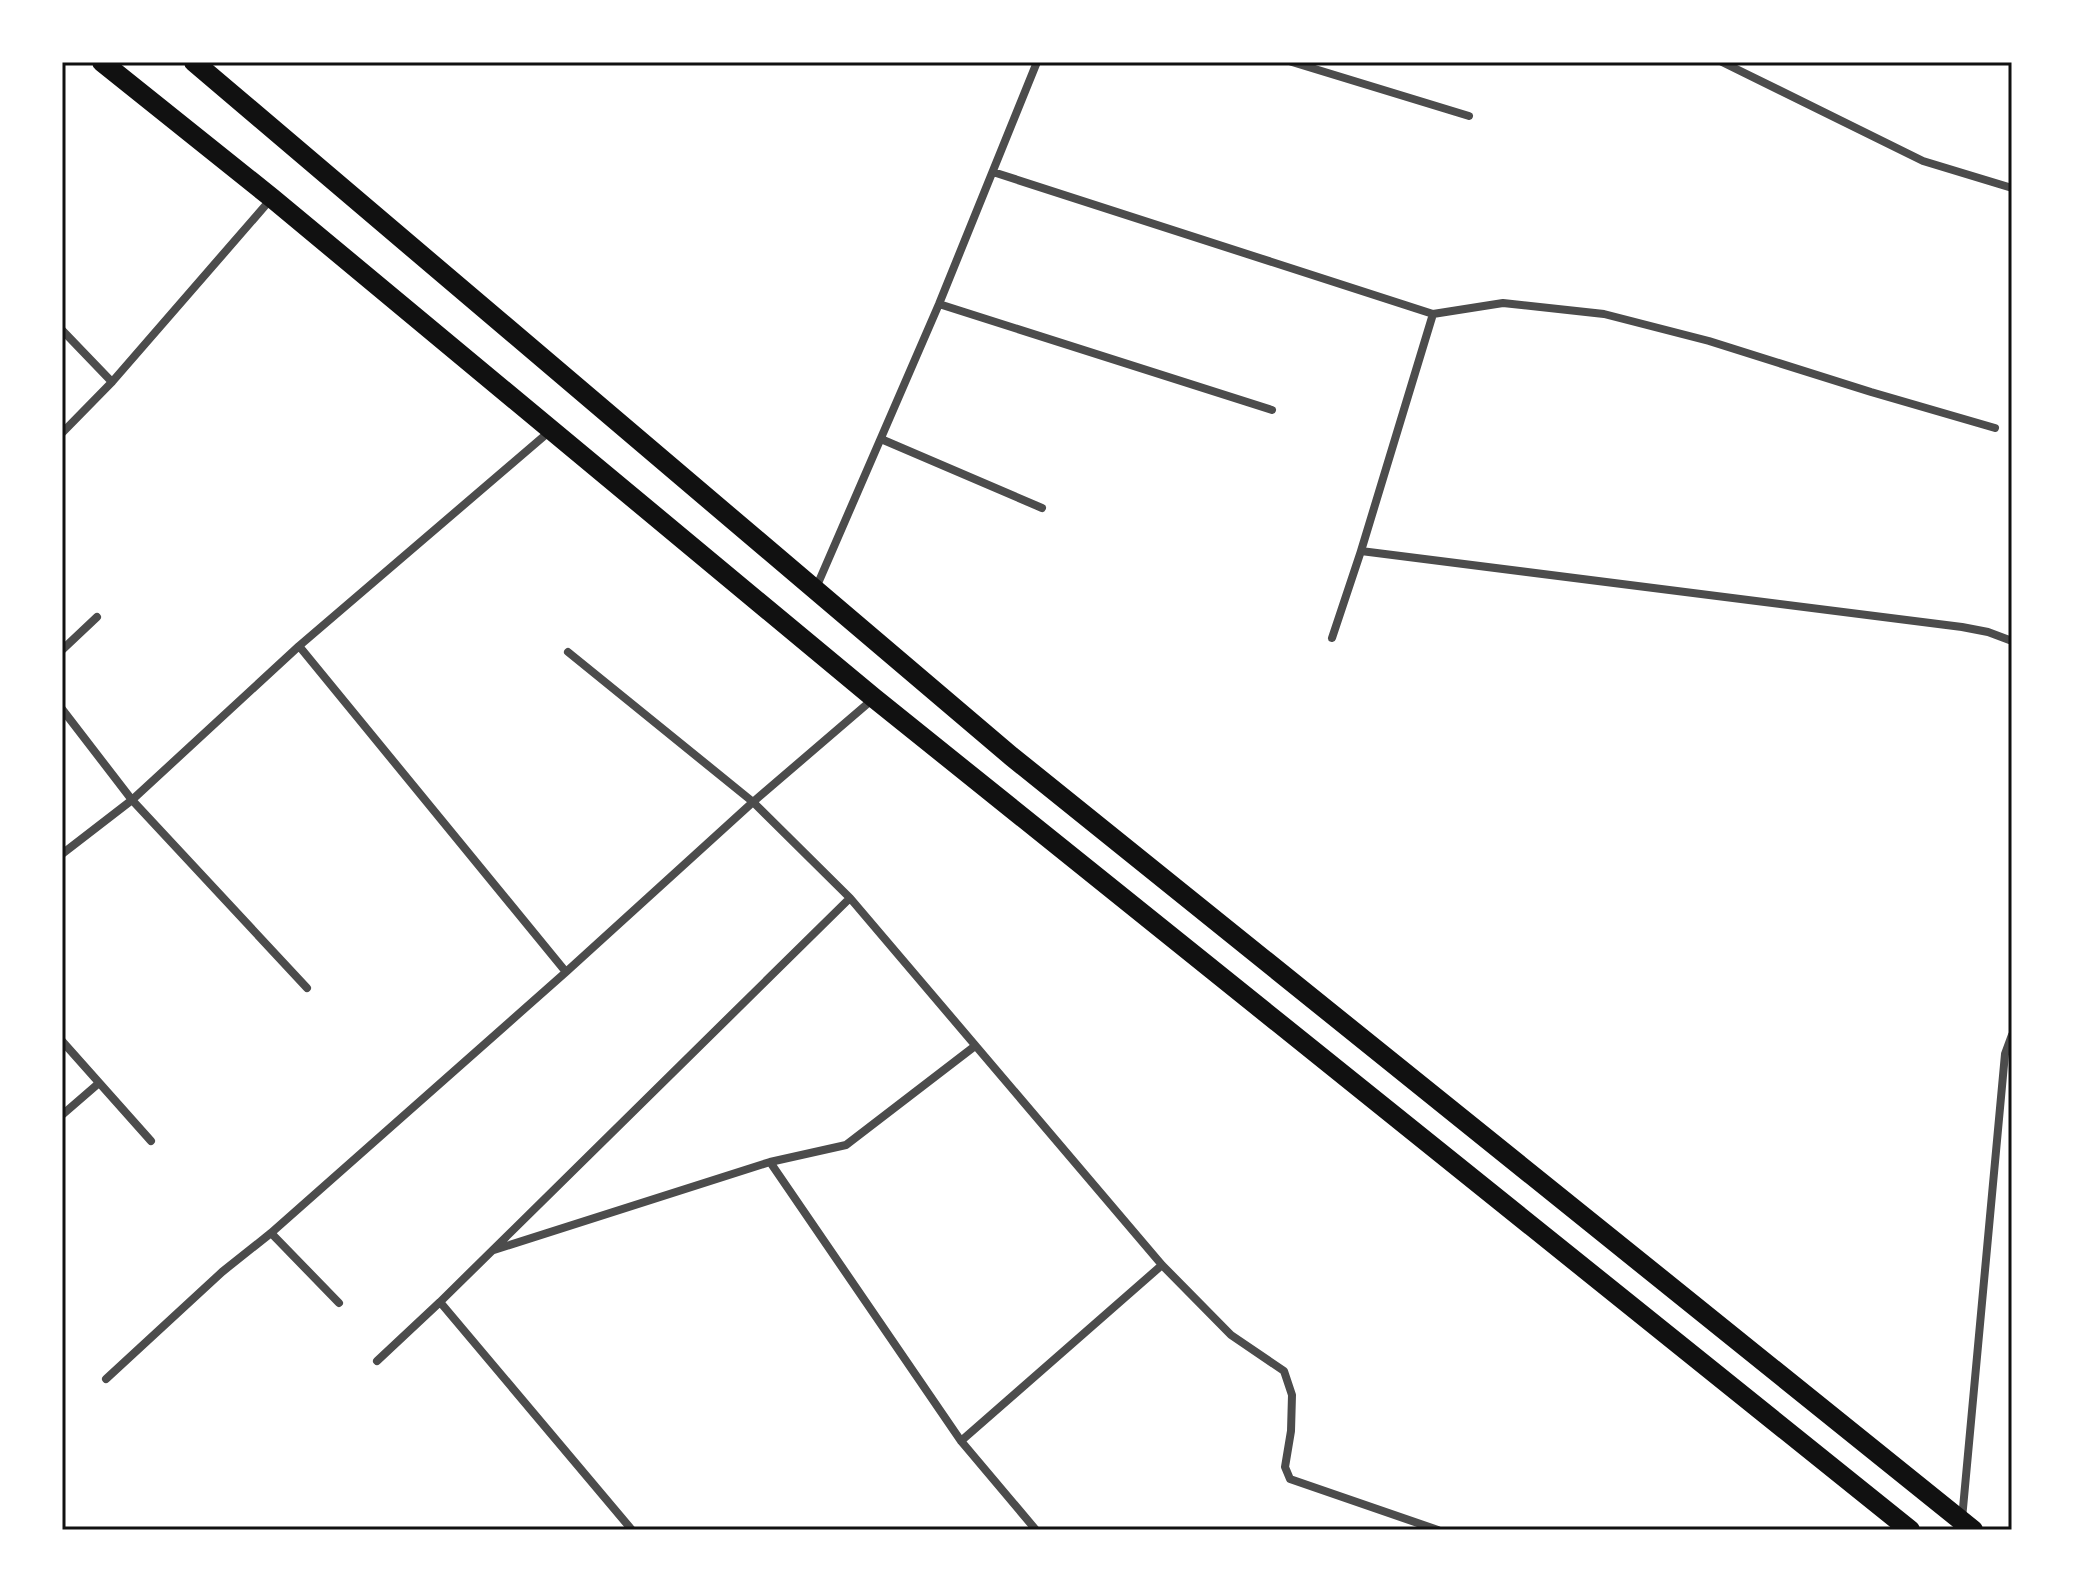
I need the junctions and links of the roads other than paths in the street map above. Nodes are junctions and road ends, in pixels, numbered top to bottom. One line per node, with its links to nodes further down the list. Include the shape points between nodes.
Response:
1 (102, 62): 9 (main road)
2 (194, 62): 21 (main road)
3 (1037, 62): 7 (street)
4 (1292, 62): 6 (street)
5 (1722, 62): 8 (street, via 1923,161)
6 (1469, 116)
7 (993, 172): 10 (street); 11 (street)
8 (2012, 188)
9 (272, 198): 13 (street); 16 (main road)
10 (939, 304): 14 (street); 18 (street)
11 (1433, 314): 15 (street, via 1503,303 1604,314); 20 (street)
12 (62, 330): 13 (street)
13 (112, 382): 17 (street)
14 (1272, 410)
15 (1995, 428)
16 (550, 431): 25 (street); 28 (main road)
17 (62, 433)
18 (881, 439): 19 (street); 21 (street)
19 (1042, 508)
20 (1361, 551): 23 (street); 24 (street, via 1962,627)
21 (816, 589): 51 (main road, via 1011,756)
22 (97, 617): 26 (street)
23 (1332, 638)
24 (2012, 641)
25 (299, 646): 30 (street); 34 (street)
26 (62, 650)
27 (568, 652): 31 (street)
28 (874, 698): 31 (street); 52 (main road)
29 (62, 709): 30 (street)
30 (132, 800): 32 (street); 35 (street)
31 (753, 802): 33 (street); 34 (street)
32 (62, 854)
33 (850, 898): 38 (street); 44 (street)
34 (566, 972): 43 (street)
35 (307, 988)
36 (2012, 1035): 51 (street, via 2005,1054)
37 (62, 1041): 39 (street)
38 (975, 1046): 42 (street, via 846,1145); 45 (street)
39 (99, 1083): 40 (street); 41 (street)
40 (62, 1115)
41 (151, 1141)
42 (770, 1162): 44 (street); 50 (street)
43 (271, 1233): 47 (street); 49 (street)
44 (492, 1251): 46 (street)
45 (1162, 1265): 50 (street); 55 (street, via 1231,1335 1284,1371 1292,1395 1285,1467 1290,1479)
46 (440, 1302): 48 (street); 53 (street)
47 (339, 1303)
48 (377, 1361)
49 (106, 1379)
50 (961, 1441): 54 (street)
51 (1968, 1526)
52 (1901, 1527)
53 (632, 1530)
54 (1036, 1530)
55 (1438, 1530)

